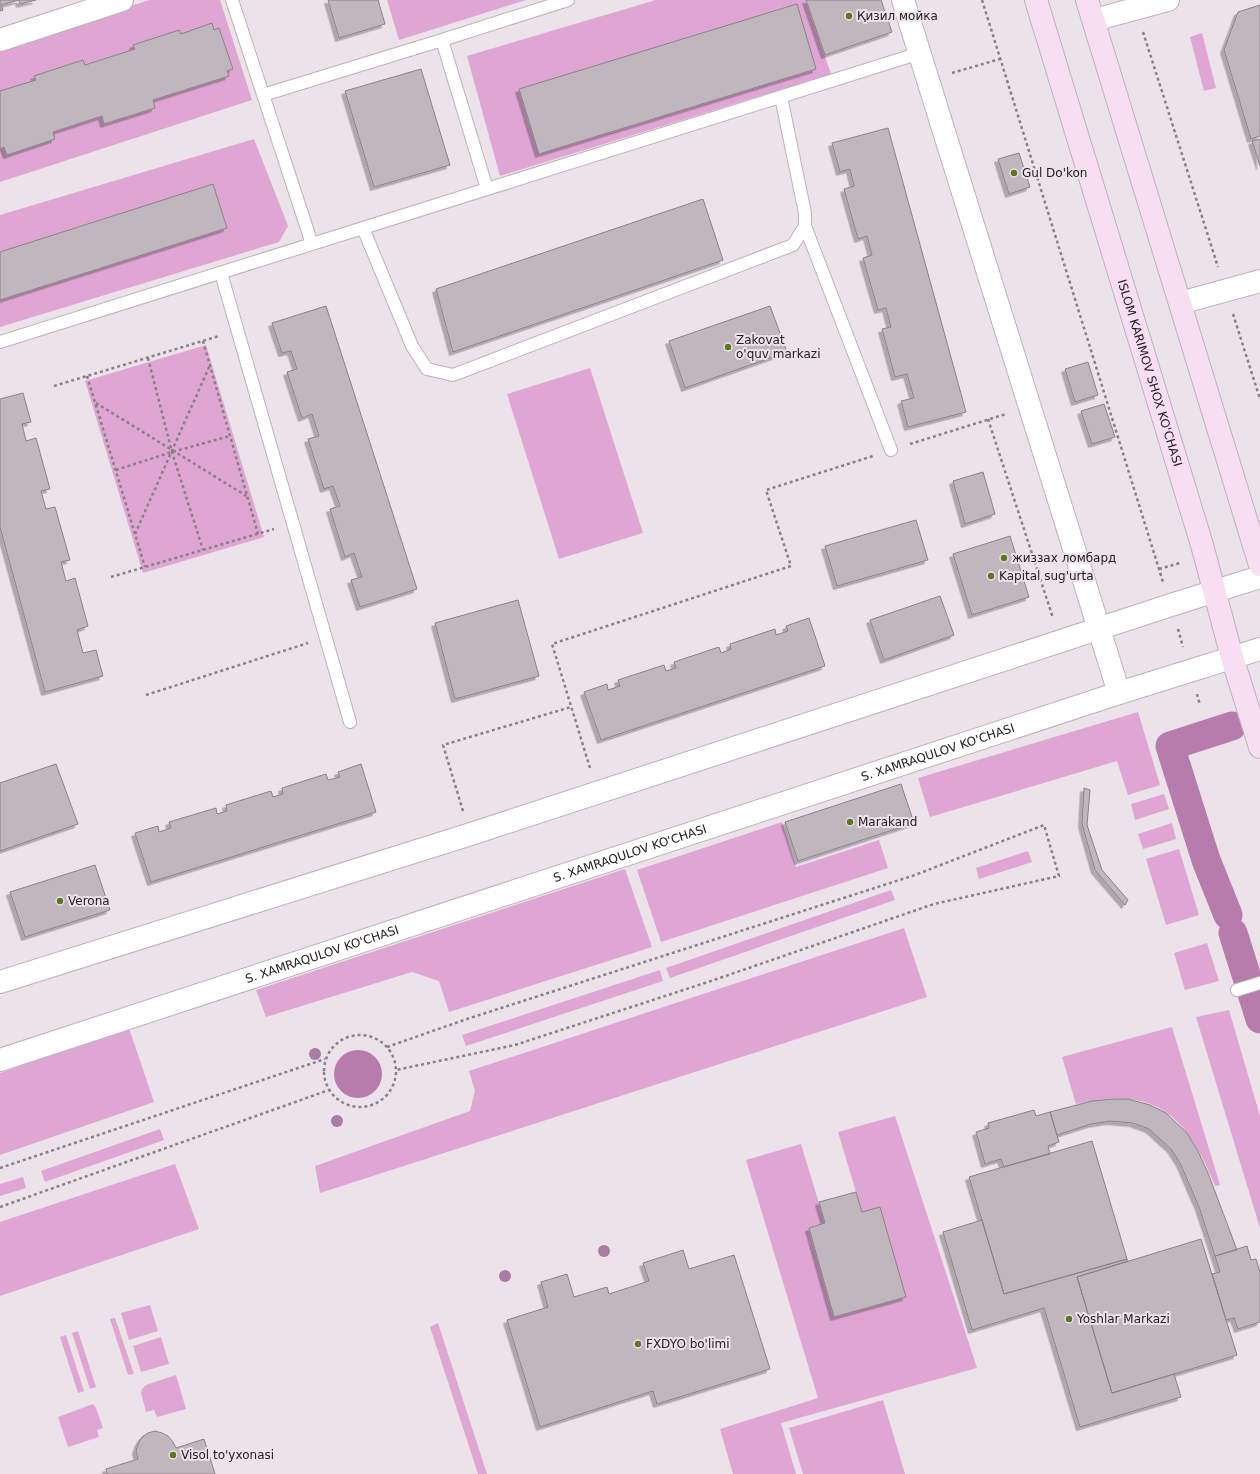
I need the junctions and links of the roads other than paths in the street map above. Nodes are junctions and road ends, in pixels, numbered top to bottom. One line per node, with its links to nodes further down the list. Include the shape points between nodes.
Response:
1 (122, 0): 8 (street)
2 (232, 0): 11 (lane)
3 (568, 0): 9 (lane)
4 (903, 0): 10 (street)
5 (1036, 0): 24 (main road, ISLOM KARIMOV SHOX KO'CHASI)
6 (1168, 0): 7 (street, via 1136,9)
7 (1090, 10): 19 (main road)
8 (0, 40)
9 (442, 40): 11 (lane); 13 (lane)
10 (920, 53): 12 (lane); 25 (street)
11 (262, 95): 16 (lane)
12 (781, 97): 13 (lane); 14 (lane, via 805,213)
13 (487, 189): 15 (lane)
14 (805, 226): 15 (lane, via 793,245 453,375 427,369 412,346); 21 (lane)
15 (363, 228): 16 (lane)
16 (312, 244): 17 (lane)
17 (221, 273): 20 (lane); 29 (lane)
18 (1260, 281): 19 (street)
19 (1180, 303): 22 (main road)
20 (0, 342)
21 (891, 450)
22 (1260, 565)
23 (1260, 578): 24 (street)
24 (1214, 591): 25 (street); 27 (main road, ISLOM KARIMOV SHOX KO'CHASI)
25 (1099, 628): 28 (street); 31 (street, via 471,834)
26 (1260, 649): 27 (street, S. XAMRAQULOV KO'CHASI)
27 (1232, 657): 28 (street, S. XAMRAQULOV KO'CHASI); 30 (main road, ISLOM KARIMOV SHOX KO'CHASI)
28 (1120, 693): 34 (street, S. XAMRAQULOV KO'CHASI)
29 (350, 722)
30 (1260, 747)
31 (0, 982)
32 (1258, 983): 33 (lane)
33 (1237, 990)
34 (0, 1060)

